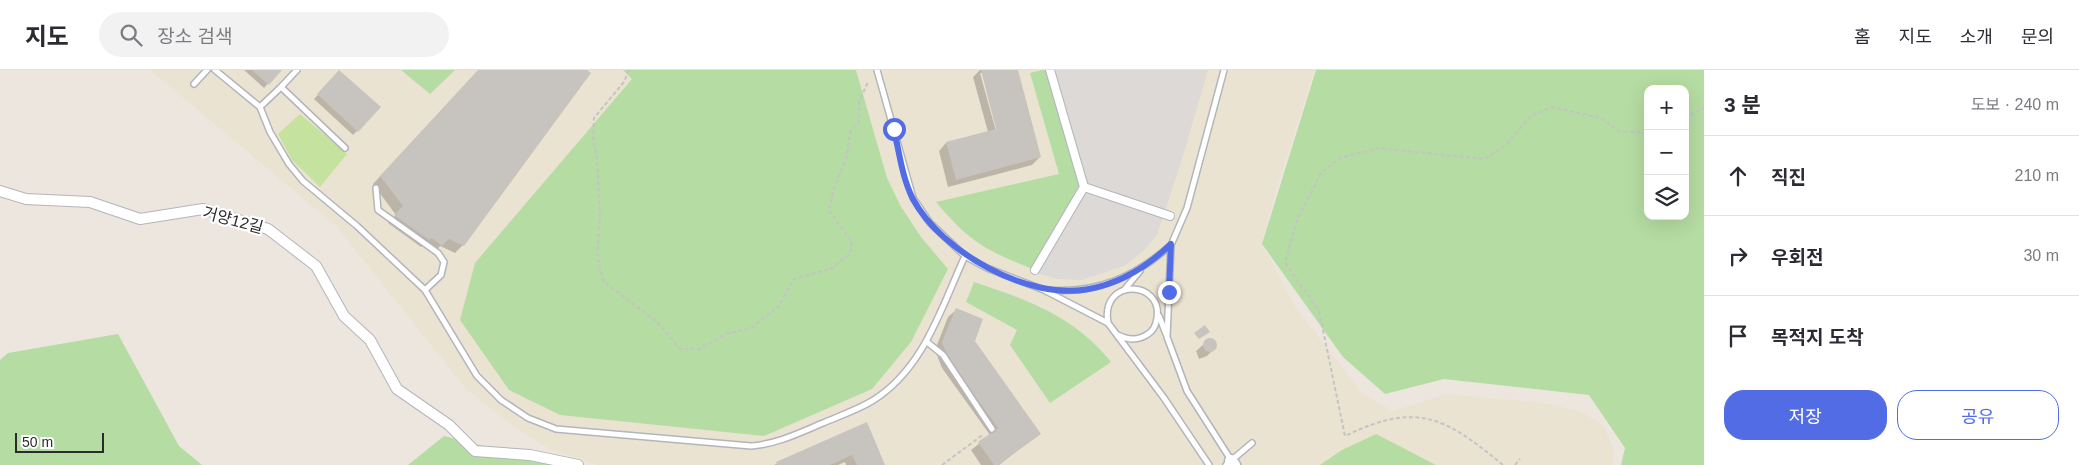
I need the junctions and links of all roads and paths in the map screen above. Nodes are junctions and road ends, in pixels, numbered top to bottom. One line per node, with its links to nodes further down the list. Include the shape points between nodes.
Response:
1 (207, 70): 9 (lane)
2 (215, 70): 11 (lane)
3 (297, 70): 10 (lane)
4 (628, 70): 8 (path, via 624,82 594,118 600,218 597,253 603,281 657,322 680,349 699,349 726,334 751,328 778,306 794,279 830,269 850,254 852,242 829,211 846,159 850,132 859,121 859,102)
5 (877, 70): 21 (lane, via 913,198 930,223)
6 (1050, 70): 16 (street)
7 (1224, 70): 20 (lane, via 1186,208)
8 (868, 82)
9 (194, 84)
10 (281, 88): 11 (lane); 15 (lane)
11 (260, 107): 24 (lane, via 270,132 303,181)
12 (1704, 108): 13 (path)
13 (1689, 116)
14 (1644, 133): 39 (path, via 1619,131 1601,118 1551,107 1530,117 1507,144 1484,159 1378,148 1340,158 1321,173 1297,220 1285,263 1319,311 1345,436 1370,424 1402,417 1422,417 1460,431)
15 (345, 148)
16 (1084, 186): 19 (street); 23 (street)
17 (376, 188): 24 (lane, via 378,210 438,253 444,262 442,275)
18 (0, 191): 36 (street, 거양12길, via 26,199 90,202 140,219 203,208 268,229 316,266 344,316 370,340 397,389 449,425 475,451 530,455)
19 (1170, 216)
20 (1171, 244): 22 (lane); 30 (lane)
21 (965, 256): 25 (lane); 31 (lane)
22 (1143, 267): 25 (lane, via 1110,284 1087,290); 26 (lane)
23 (1035, 270)
24 (425, 290): 31 (lane, via 477,376 501,400 528,418 556,429 742,446 772,445 872,401 904,372)
25 (1044, 290): 28 (lane)
26 (1124, 290): 27 (lane, via 1131,288 1147,293 1153,298); 28 (lane, via 1111,300)
27 (1158, 313): 29 (lane, via 1154,328 1141,338 1126,339); 30 (lane)
28 (1108, 323): 29 (lane)
29 (1118, 335): 38 (lane)
30 (1167, 337): 35 (lane, via 1186,391)
31 (927, 342): 32 (lane, via 942,355)
32 (992, 429): 37 (path)
33 (1252, 443): 35 (lane)
34 (1520, 460): 40 (path)
35 (1230, 464)
36 (578, 465)
37 (942, 465)
38 (1209, 465)
39 (1503, 465)
40 (1515, 465)

